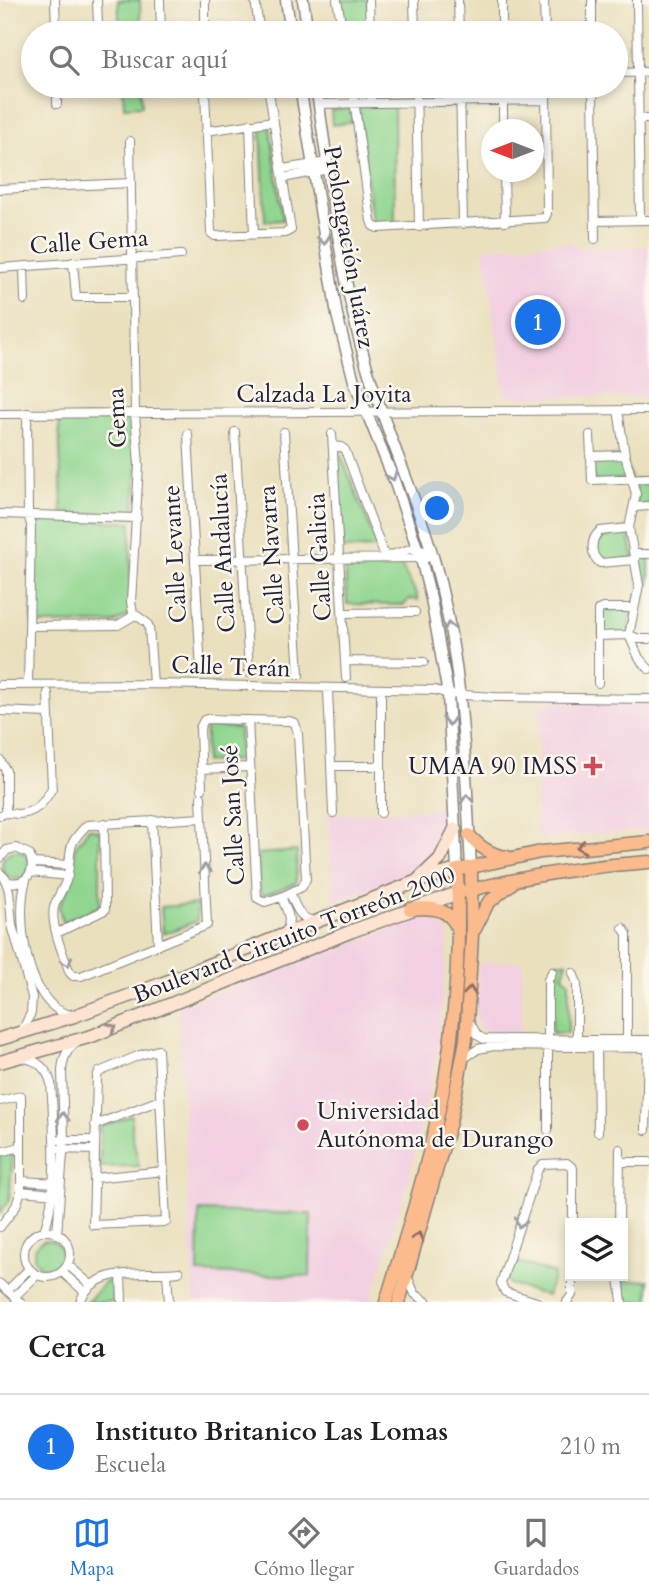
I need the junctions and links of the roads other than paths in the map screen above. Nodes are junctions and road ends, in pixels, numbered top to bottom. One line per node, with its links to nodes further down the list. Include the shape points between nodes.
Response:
1 (55, 0): 16 (street)
2 (97, 0): 17 (street)
3 (160, 0): 18 (street)
4 (205, 0): 19 (street)
5 (254, 0): 20 (street)
6 (286, 0): 21 (street)
7 (303, 0): 22 (street)
8 (337, 0): 23 (street)
9 (369, 0): 24 (street)
10 (414, 0): 25 (street)
11 (458, 0): 26 (street)
12 (502, 0): 27 (street)
13 (544, 0): 28 (street)
14 (592, 0): 29 (street)
15 (637, 0): 31 (street)
16 (56, 21)
17 (98, 21)
18 (161, 21)
19 (205, 21)
20 (258, 21)
21 (289, 21)
22 (306, 21)
23 (341, 21)
24 (370, 21)
25 (415, 21)
26 (459, 21)
27 (502, 21)
28 (545, 21)
29 (592, 21)
30 (628, 72): 31 (street)
31 (638, 72): 32 (street); 52 (street)
32 (649, 72)
33 (57, 98): 48 (street)
34 (205, 98): 56 (street)
35 (270, 98): 54 (street)
36 (302, 98): 59 (street, Prolongación Juárez)
37 (318, 98): 49 (street, Prolongación Juárez)
38 (354, 98): 50 (street)
39 (371, 98): 46 (street)
40 (416, 98): 47 (street)
41 (460, 98): 45 (street)
42 (593, 98): 65 (street)
43 (546, 100): 44 (street); 66 (street, via 547,214 542,220)
44 (503, 101): 45 (street); 51 (street)
45 (460, 102): 47 (street); 67 (street)
46 (371, 103): 47 (street); 50 (street)
47 (416, 103): 68 (street)
48 (57, 104)
49 (319, 104): 50 (street); 58 (street, Prolongación Juárez)
50 (355, 104): 68 (street, via 372,224 378,228)
51 (503, 119)
52 (638, 119): 53 (street); 64 (street)
53 (649, 119)
54 (274, 121): 55 (street); 60 (street)
55 (250, 124): 56 (street); 69 (street)
56 (206, 131): 69 (street, via 211,233)
57 (130, 141): 62 (street, Gema)
58 (328, 166): 59 (street); 82 (street, Prolongación Juárez, via 356,328)
59 (313, 168): 60 (street); 81 (street, Prolongación Juárez, one-way to 81, via 337,315)
60 (282, 174): 69 (street, via 291,230)
61 (504, 182): 66 (street)
62 (131, 183): 63 (street); 72 (street, Gema)
63 (0, 189)
64 (645, 220): 65 (street)
65 (595, 221): 70 (street)
66 (505, 222): 67 (street)
67 (463, 224): 68 (street)
68 (419, 227)
69 (254, 234)
70 (595, 239)
71 (181, 255): 72 (street, Calle Gema)
72 (132, 258): 73 (street, Calle Gema); 76 (street, Gema)
73 (73, 262): 74 (street, Calle Gema); 76 (street, via 76,297)
74 (24, 266): 75 (street, Calle Gema); 77 (street)
75 (0, 268)
76 (133, 297): 80 (street, Gema)
77 (25, 300)
78 (618, 410): 79 (street, Calzada La Joyita); 82 (street, Calzada La Joyita); 91 (street)
79 (649, 410)
80 (135, 413): 81 (street, Calzada La Joyita); 84 (street, Calzada La Joyita); 99 (street, Gema)
81 (366, 413): 82 (street, Calzada La Joyita); 101 (street, Prolongación Juárez, one-way to 101)
82 (382, 413): 102 (street, Prolongación Juárez)
83 (0, 414): 84 (street, Calzada La Joyita)
84 (27, 414): 98 (street)
85 (235, 432): 108 (street, Calle Andalucía)
86 (284, 432): 106 (street, Calle Navarra)
87 (188, 434): 109 (street, Calle Levante)
88 (332, 434): 90 (street, Calle Galicia)
89 (590, 435): 92 (street)
90 (333, 446): 104 (street, via 345,450); 107 (street, Calle Galicia)
91 (625, 455): 92 (street); 94 (street)
92 (590, 456): 94 (street, via 592,480)
93 (649, 478): 94 (street)
94 (633, 479): 96 (street)
95 (649, 506): 96 (street)
96 (635, 507): 100 (street)
97 (0, 514): 98 (street)
98 (28, 514): 99 (street); 116 (street)
99 (137, 518): 115 (street, Gema, via 131,602)
100 (629, 528): 105 (street); 105 (street, via 600,531 593,540 593,552 600,562)
101 (419, 554): 102 (street); 104 (street, via 405,550); 134 (street, Prolongación Juárez)
102 (433, 554): 134 (street, Prolongación Juárez, one-way to 102, via 454,649)
103 (649, 554): 105 (street)
104 (385, 557): 107 (street)
105 (635, 557): 110 (street)
106 (292, 558): 107 (street); 108 (street); 125 (street, Calle Navarra)
107 (340, 558): 114 (street, Calle Galicia)
108 (243, 559): 109 (street); 124 (street, Calle Andalucía)
109 (195, 560): 123 (street, Calle Levante)
110 (639, 585): 111 (street); 112 (street)
111 (649, 585)
112 (634, 608): 117 (street); 118 (street, via 603,608 598,612)
113 (415, 612): 114 (street)
114 (342, 613): 120 (street, Calle Galicia)
115 (135, 615): 116 (street, via 118,625); 129 (street, Gema, via 149,627)
116 (29, 626): 130 (street)
117 (629, 635): 118 (street); 119 (street); 122 (street)
118 (598, 636): 127 (street)
119 (649, 639)
120 (345, 661): 121 (street); 126 (street, Calle Galicia)
121 (424, 662)
122 (647, 668)
123 (201, 672)
124 (249, 672)
125 (299, 675)
126 (346, 678)
127 (598, 683)
128 (0, 684): 130 (street, Calle Terán)
129 (153, 684): 130 (street, Calle Terán); 131 (street, Calle Terán)
130 (28, 685)
131 (328, 689): 132 (street, Calle Terán); 141 (street)
132 (381, 690): 134 (street, Calle Terán); 142 (street)
133 (48, 693): 137 (street)
134 (454, 694): 135 (street, Calle Terán); 150 (street, one-way to 150); 151 (street, one-way to 134)
135 (649, 699)
136 (0, 711): 137 (street)
137 (48, 713): 146 (street, via 52,788 38,808)
138 (248, 720): 140 (street, Calle San José); 143 (street, Calle San José, via 202,722); 165 (street, Calle San José, via 289,721 297,727 306,879)
139 (0, 760): 146 (street, via 6,771)
140 (250, 766): 143 (street); 166 (street, Calle San José, via 257,898 265,902)
141 (331, 766): 142 (street); 144 (street)
142 (381, 766): 145 (street)
143 (201, 769): 147 (street)
144 (332, 813)
145 (381, 813)
146 (3, 814)
147 (202, 818): 148 (street); 177 (street, one-way to 147, via 207,925)
148 (152, 820): 149 (street); 177 (street)
149 (104, 823): 157 (street, via 87,825 79,833 69,849); 173 (street, via 105,910)
150 (455, 829): 158 (street); 163 (main road, via 440,859)
151 (469, 835): 155 (main road, via 487,850); 158 (street)
152 (649, 842): 155 (main road, Boulevard Circuito Torreón 2000, one-way to 155, via 564,848)
153 (0, 843): 154 (street)
154 (2, 855): 159 (street, via 16,848 25,851)
155 (514, 858): 158 (main road, Boulevard Circuito Torreón 2000)
156 (649, 862): 162 (main road, Boulevard Circuito Torreón 2000)
157 (69, 866): 159 (street); 161 (street)
158 (464, 869): 163 (main road, Boulevard Circuito Torreón 2000); 164 (main road)
159 (30, 872): 160 (street, via 18,883); 161 (street); 169 (street)
160 (3, 876): 169 (street)
161 (68, 876): 173 (street, via 55,903)
162 (515, 881): 164 (main road, Boulevard Circuito Torreón 2000); 176 (main road, via 488,904)
163 (415, 882): 170 (main road, Boulevard Circuito Torreón 2000)
164 (465, 891): 167 (main road, Boulevard Circuito Torreón 2000); 175 (main road); 176 (main road)
165 (290, 893): 166 (street, Calle San José); 170 (street, via 304,919)
166 (281, 897): 174 (street, via 290,924)
167 (410, 909): 175 (main road, via 440,909 454,920); 181 (main road, Boulevard Circuito Torreón 2000)
168 (0, 918): 169 (street)
169 (16, 921): 171 (street); 182 (street, via 42,994 51,1007); 184 (street, via 32,997 31,1013)
170 (319, 921): 174 (main road, Boulevard Circuito Torreón 2000)
171 (0, 926)
172 (623, 928): 190 (street, via 627,934)
173 (57, 933): 177 (street, one-way to 177, via 70,973 77,977)
174 (283, 935): 180 (main road, Boulevard Circuito Torreón 2000)
175 (459, 935): 220 (main road, via 445,1081)
176 (472, 936): 183 (main road, one-way to 176)
177 (158, 945)
178 (552, 971): 187 (street)
179 (573, 973): 188 (street)
180 (161, 984): 181 (main road); 182 (main road, Boulevard Circuito Torreón 2000)
181 (167, 1005): 186 (main road, Boulevard Circuito Torreón 2000, one-way to 181)
182 (74, 1016): 184 (main road, Boulevard Circuito Torreón 2000)
183 (468, 1019): 187 (street, via 484,1039); 193 (main road)
184 (20, 1033): 185 (main road, Boulevard Circuito Torreón 2000)
185 (0, 1039)
186 (77, 1041): 192 (main road, Boulevard Circuito Torreón 2000); 202 (street, one-way to 186, via 63,1060)
187 (547, 1043): 188 (street); 193 (street, via 484,1047); 198 (street)
188 (577, 1043): 189 (street)
189 (597, 1044): 190 (street); 200 (street)
190 (627, 1044): 191 (street)
191 (648, 1044): 199 (street)
192 (21, 1058): 194 (main road, Boulevard Circuito Torreón 2000); 201 (street, via 32,1059 49,1074)
193 (463, 1059): 220 (main road, via 450,1122)
194 (0, 1062)
195 (160, 1100): 197 (street); 197 (street, via 158,1050 99,1072); 212 (street)
196 (0, 1101): 204 (street, via 21,1096)
197 (95, 1125): 203 (street)
198 (548, 1130)
199 (646, 1130)
200 (598, 1132)
201 (54, 1139): 202 (street); 205 (street)
202 (64, 1140): 203 (street); 206 (street)
203 (95, 1140): 208 (street)
204 (21, 1147): 209 (street); 214 (street)
205 (54, 1149): 206 (street); 215 (street)
206 (64, 1149): 208 (street); 216 (street)
207 (620, 1149): 210 (street)
208 (95, 1150): 213 (street)
209 (0, 1152)
210 (620, 1162): 211 (street); 222 (street)
211 (649, 1162)
212 (164, 1171): 213 (street); 213 (street, via 166,1222 93,1225)
213 (94, 1178)
214 (21, 1181): 215 (street); 217 (street)
215 (52, 1182): 216 (street); 218 (street)
216 (63, 1183): 219 (street)
217 (21, 1192): 218 (street); 223 (street)
218 (51, 1194): 219 (street); 224 (street)
219 (62, 1194): 225 (street)
220 (419, 1211): 231 (main road, one-way to 220); 240 (main road)
221 (573, 1218): 243 (street, one-way to 243, via 573,1168 567,1163 543,1164 501,1283 505,1292)
222 (620, 1218)
223 (0, 1227)
224 (44, 1231): 225 (street); 227 (street, via 26,1246 25,1260)
225 (57, 1234): 226 (street, via 68,1245)
226 (65, 1268): 227 (street, via 50,1277); 235 (street)
227 (33, 1272): 236 (street)
228 (179, 1272): 229 (street)
229 (167, 1273): 230 (street); 239 (street)
230 (121, 1275): 235 (street, via 105,1276); 238 (street)
231 (407, 1276): 241 (main road); 242 (street, via 415,1294)
232 (572, 1281): 244 (street)
233 (620, 1281): 245 (street)
234 (0, 1284): 236 (street)
235 (88, 1288): 237 (street)
236 (14, 1296)
237 (80, 1302)
238 (122, 1302)
239 (169, 1302)
240 (386, 1302)
241 (399, 1302)
242 (427, 1302)
243 (535, 1302)
244 (567, 1302)
245 (622, 1302)

